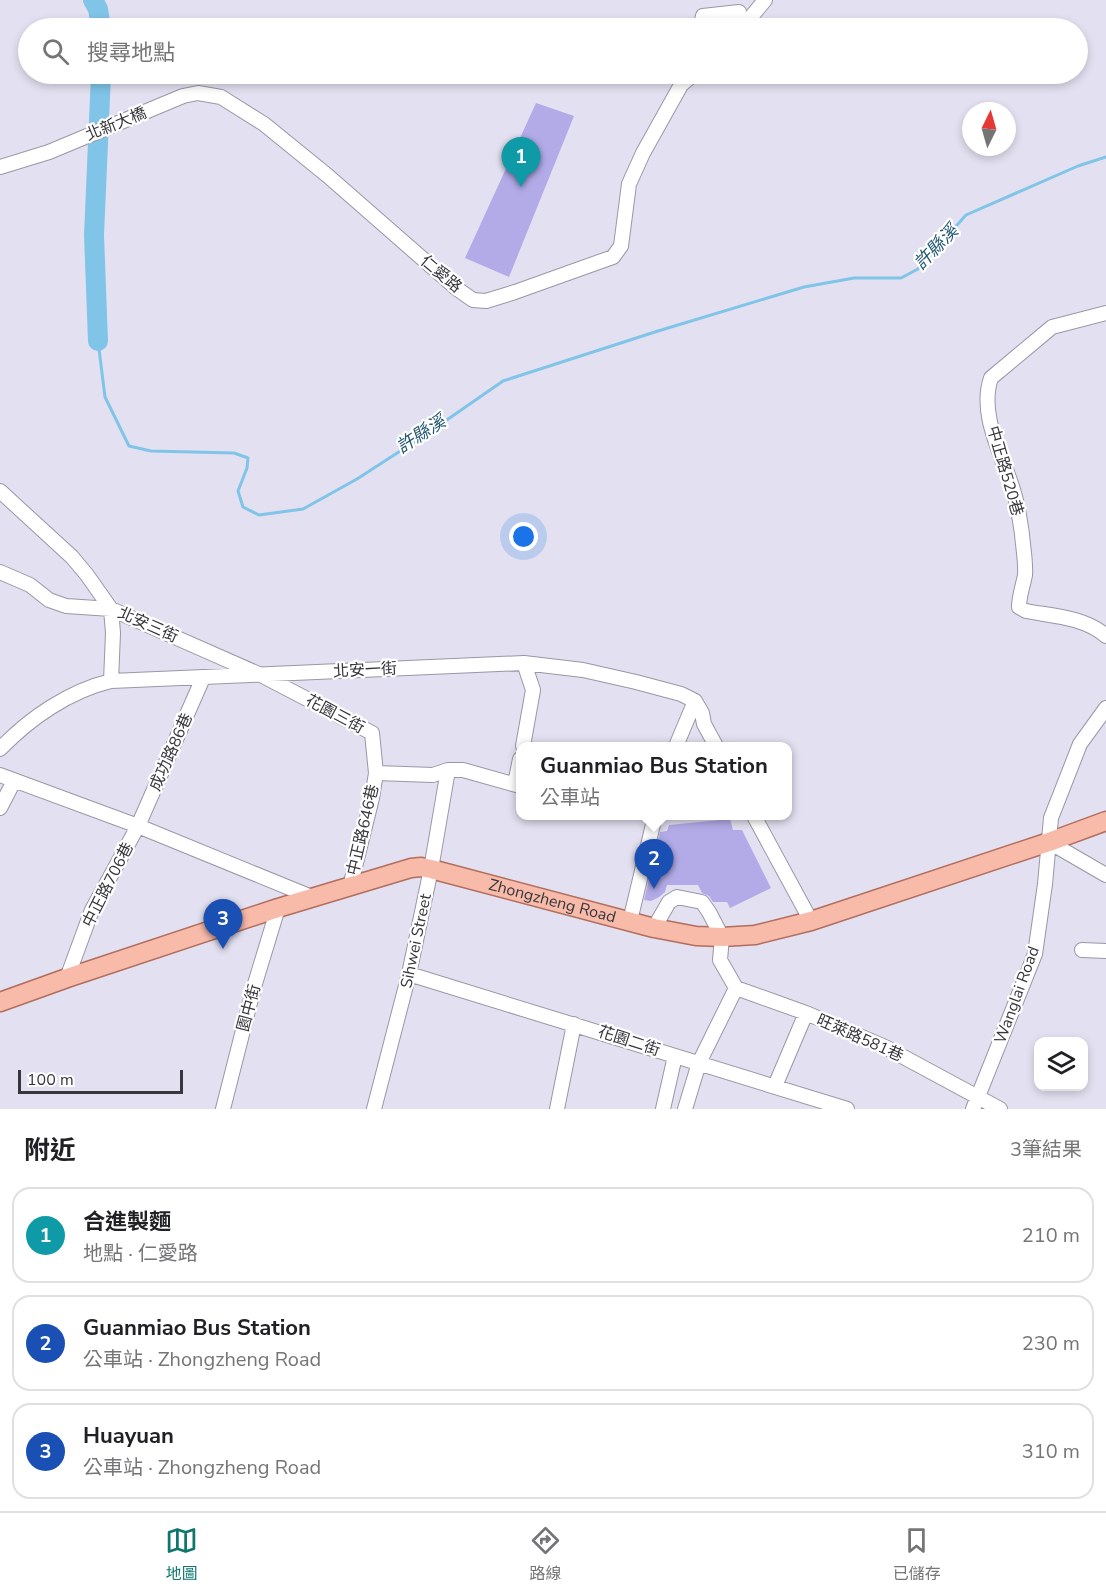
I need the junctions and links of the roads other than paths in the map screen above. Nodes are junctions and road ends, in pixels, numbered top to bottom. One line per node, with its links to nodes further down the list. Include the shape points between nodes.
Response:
1 (765, 0): 4 (street)
2 (739, 12): 3 (street)
3 (702, 18)
4 (750, 18)
5 (682, 84): 6 (street, 仁愛路, via 629,184 621,246 613,256 486,301 473,300 456,288 264,124 221,97 198,93)
6 (183, 96): 7 (street, 北新大橋, via 49,152)
7 (0, 167)
8 (1106, 313): 12 (street, 中正路520巷, via 1052,327 991,378 986,404 1022,534 1025,574 1019,607 1073,619)
9 (0, 491): 11 (street, via 72,557)
10 (0, 572): 11 (street, 北安三街, via 66,606)
11 (111, 609): 14 (street, 北安三街); 16 (street)
12 (1106, 636)
13 (524, 663): 14 (street, 北安一街); 17 (street, 北安一街, via 609,676); 19 (street, via 533,690)
14 (261, 675): 15 (street, 北安一街); 24 (street, 花園三街, via 372,733)
15 (203, 678): 16 (street, 北安一街); 32 (street, 成功路86巷)
16 (111, 681): 22 (street, 北安一街, via 51,707)
17 (695, 701): 20 (street); 21 (street)
18 (1106, 708): 33 (street, via 1080,744 1051,818)
19 (524, 742)
20 (678, 742)
21 (713, 742)
22 (0, 749)
23 (448, 770): 24 (street, via 433,775); 27 (street, via 463,770); 34 (street, Sihwei Street)
24 (376, 773): 36 (street, 中正路646巷)
25 (0, 775): 26 (street)
26 (14, 781): 28 (street); 32 (street)
27 (516, 784)
28 (0, 808)
29 (650, 820): 39 (street)
30 (756, 820): 40 (street)
31 (1106, 821): 33 (main road, Zhongzheng Road)
32 (138, 826): 37 (street); 46 (street, 中正路706巷, via 92,910)
33 (1049, 842): 35 (street); 40 (main road, Zhongzheng Road); 54 (street, Wanglai Road, via 1035,954)
34 (432, 869): 36 (main road, Zhongzheng Road, via 411,868); 39 (main road, Zhongzheng Road); 45 (street, Sihwei Street)
35 (1106, 875)
36 (350, 887): 37 (main road, Zhongzheng Road)
37 (314, 898): 38 (main road, Zhongzheng Road)
38 (278, 908): 46 (main road, Zhongzheng Road); 55 (street, 園中街)
39 (630, 921): 41 (main road, Zhongzheng Road)
40 (811, 921): 42 (main road, Zhongzheng Road)
41 (654, 928): 42 (main road, Zhongzheng Road); 42 (street, via 669,902 677,897 702,902)
42 (722, 937): 47 (street, via 720,960)
43 (1082, 951): 44 (street)
44 (1106, 951)
45 (410, 974): 50 (street, 花園二街); 56 (street, Sihwei Street)
46 (67, 978): 48 (main road, Zhongzheng Road)
47 (736, 988): 49 (street, 旺萊路581巷); 52 (street)
48 (0, 1002)
49 (806, 1013): 53 (street); 54 (street, 旺萊路581巷, via 885,1047)
50 (574, 1024): 51 (street, 花園二街); 57 (street)
51 (675, 1056): 52 (street, 花園二街); 58 (street)
52 (699, 1063): 53 (street, 花園二街); 59 (street)
53 (775, 1086): 60 (street, 花園二街)
54 (976, 1103): 61 (street, 旺萊路581巷)
55 (223, 1109)
56 (374, 1109)
57 (557, 1109)
58 (663, 1109)
59 (685, 1109)
60 (847, 1109)
61 (1000, 1109)

